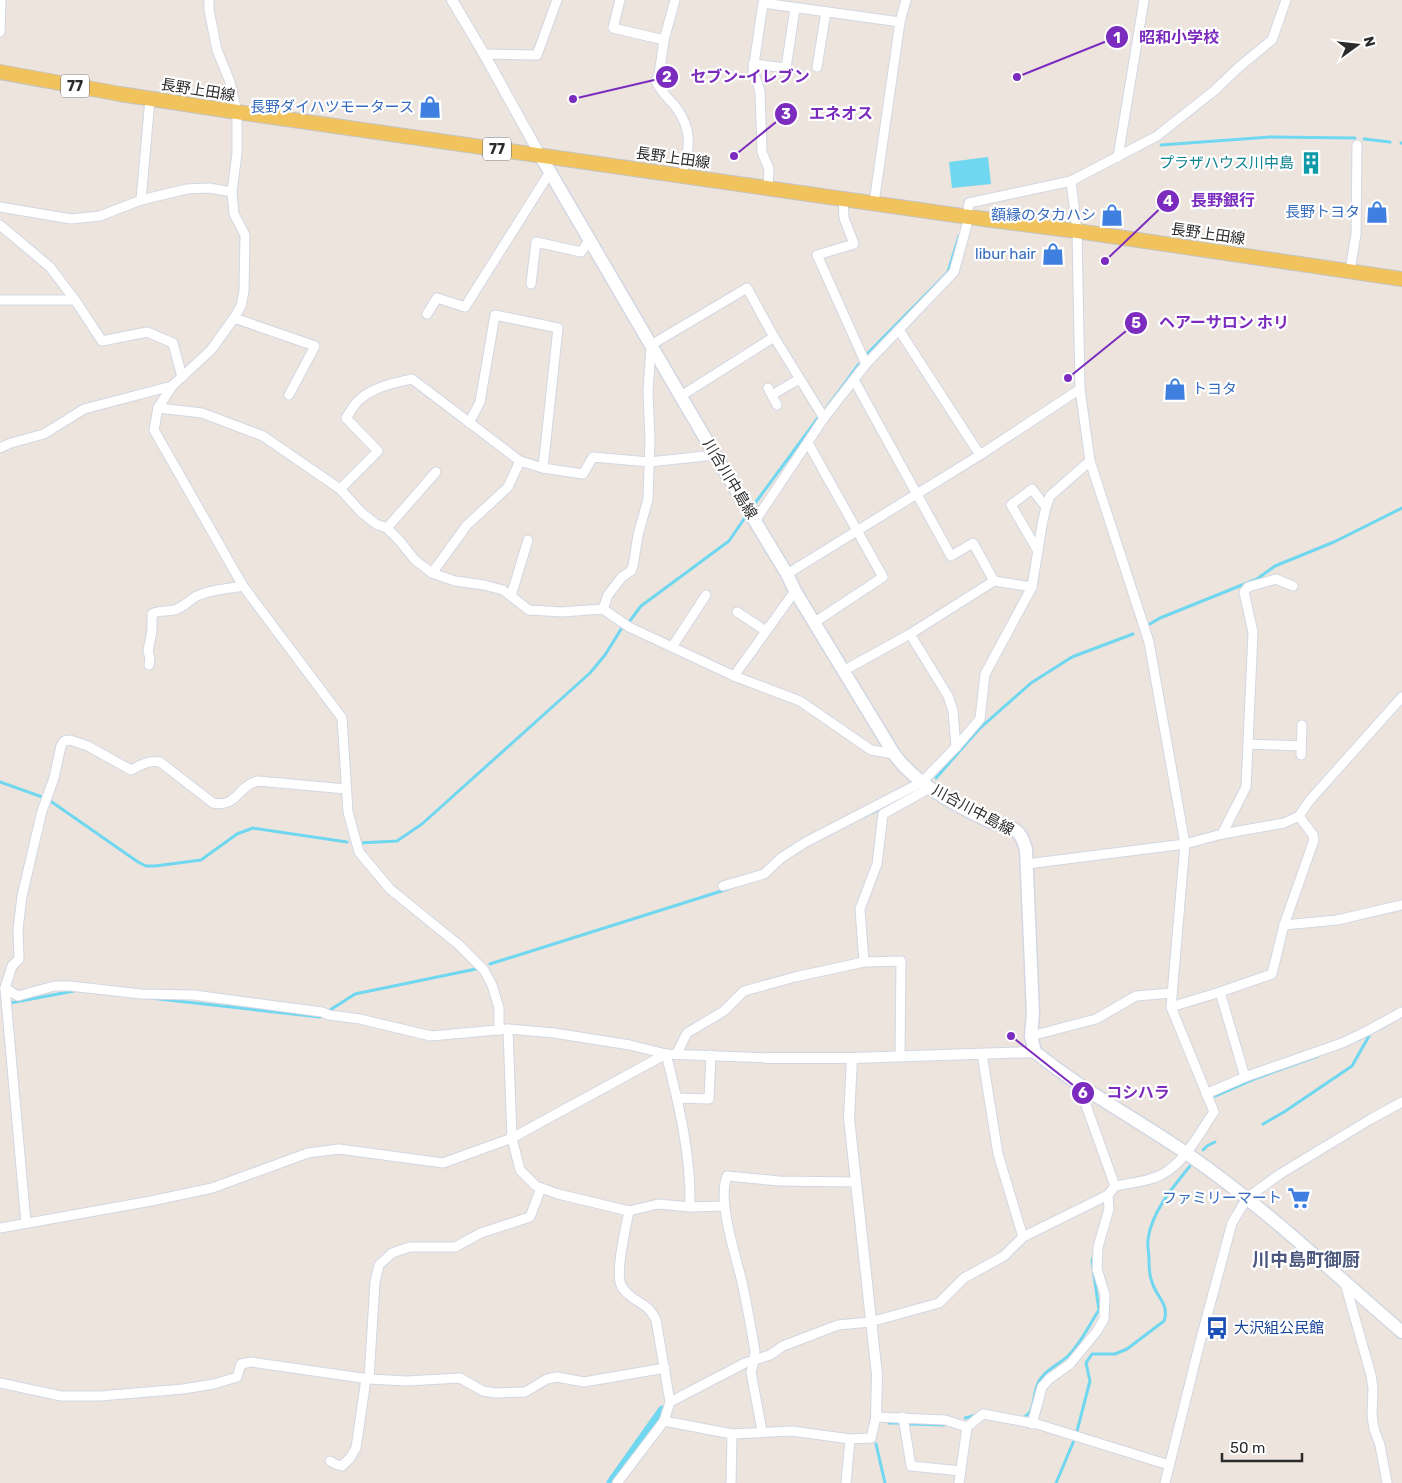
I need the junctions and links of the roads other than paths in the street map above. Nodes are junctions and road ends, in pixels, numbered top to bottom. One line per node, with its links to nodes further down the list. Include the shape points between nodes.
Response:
1 (1, 0): 13 (street)
2 (209, 0): 20 (street, via 217,50 230,82)
3 (452, 0): 15 (street)
4 (557, 0): 15 (street, via 537,55)
5 (620, 0): 14 (street, via 613,28)
6 (675, 0): 14 (street)
7 (906, 0): 12 (street)
8 (1144, 0): 23 (street)
9 (1286, 0): 23 (street, via 1272,40 1157,136)
10 (795, 8): 11 (street); 16 (street, via 786,68); 16 (street, via 763,3)
11 (826, 12): 12 (street); 17 (street)
12 (900, 22): 31 (street)
13 (0, 32)
14 (664, 40): 25 (street, via 656,81 686,122 689,137)
15 (484, 54): 22 (street)
16 (753, 64): 27 (street, via 760,91 762,152 769,169)
17 (817, 67)
18 (0, 72): 19 (main road, 長野上田線 / 77)
19 (150, 99): 20 (main road, 長野上田線 / 77); 30 (street)
20 (237, 112): 22 (main road, 長野上田線 / 77); 28 (street, via 237,153)
21 (1357, 145): 37 (street, via 1356,234)
22 (540, 155): 24 (main road, 川合川中島線); 25 (main road, 長野上田線 / 77)
23 (1118, 157): 26 (street)
24 (550, 172): 36 (main road, 川合川中島線); 42 (street, via 465,307 437,298)
25 (682, 175): 27 (main road, 長野上田線 / 77)
26 (1071, 181): 33 (street, via 969,203); 35 (street)
27 (768, 188): 29 (main road, 長野上田線 / 77)
28 (232, 192): 30 (street, via 188,189); 43 (street, via 234,214 245,235 244,291)
29 (843, 199): 31 (main road, 長野上田線 / 77); 47 (street, via 844,218 854,244 817,255)
30 (141, 200): 32 (street, via 100,216 71,219)
31 (874, 203): 33 (main road, 長野上田線 / 77)
32 (0, 207)
33 (969, 217): 35 (main road, 長野上田線 / 77); 44 (street, via 954,272)
34 (0, 225): 41 (street, via 50,267)
35 (1077, 231): 37 (main road, 長野上田線 / 77); 52 (street)
36 (589, 241): 39 (street, via 581,252 536,242); 46 (main road, 川合川中島線)
37 (1350, 271): 38 (main road, 長野上田線 / 77)
38 (1402, 279)
39 (531, 284)
40 (1, 300): 41 (street)
41 (75, 300): 48 (street, via 102,341 147,332 173,343)
42 (427, 314)
43 (234, 318): 48 (street, via 211,350); 53 (street, via 315,346)
44 (899, 330): 47 (street); 61 (street)
45 (774, 337): 46 (street, via 747,288); 49 (street); 54 (street)
46 (651, 345): 54 (main road, 川合川中島線); 65 (street)
47 (866, 364): 50 (street)
48 (182, 377): 51 (street)
49 (799, 379): 55 (street, via 770,392); 57 (street)
50 (854, 380): 57 (street); 69 (street)
51 (172, 386): 56 (street); 60 (street, via 84,409 44,434)
52 (1080, 389): 61 (street); 64 (street)
53 (289, 395)
54 (681, 396): 62 (main road, 川合川中島線)
55 (777, 406)
56 (158, 408): 68 (street, via 202,413 263,436); 79 (street, via 154,430)
57 (824, 418): 59 (street)
58 (469, 423): 63 (street); 66 (street, via 480,402 495,315 558,328); 68 (street, via 412,380 374,390 358,401 346,418 378,451)
59 (808, 442): 71 (street); 73 (street)
60 (0, 448)
61 (980, 455): 69 (street)
62 (715, 456): 65 (street); 71 (main road, 川合川中島線)
63 (520, 461): 66 (street); 76 (street, via 508,487 468,525)
64 (1090, 461): 70 (street, via 1050,496); 103 (street, via 1149,642)
65 (649, 462): 66 (street, via 593,456 583,474); 85 (street, via 648,499 634,566 608,595)
66 (543, 468)
67 (436, 472): 72 (street)
68 (340, 490): 72 (street, via 376,524)
69 (917, 494): 73 (street); 78 (street, via 951,556 973,543)
70 (1046, 507): 75 (street); 75 (street, via 1032,489 1011,505)
71 (755, 521): 77 (main road, 川合川中島線)
72 (387, 528): 76 (street, via 415,560)
73 (857, 530): 77 (street); 87 (street, via 883,577)
74 (528, 540): 84 (street)
75 (1038, 550): 81 (street)
76 (432, 573): 84 (street, via 503,590)
77 (787, 574): 82 (main road, 川合川中島線)
78 (994, 581): 81 (street); 89 (street)
79 (243, 586): 91 (street, via 196,596 176,610 152,614); 100 (street, via 342,718)
80 (1293, 586): 96 (street, via 1276,579 1248,587 1244,592 1253,632)
81 (1032, 587): 97 (street, via 985,674 980,719)
82 (795, 591): 87 (main road, 川合川中島線); 88 (street)
83 (706, 595): 90 (street)
84 (511, 596): 85 (street, via 529,610)
85 (603, 609): 90 (street, via 629,627)
86 (737, 612): 88 (street)
87 (815, 622): 92 (main road, 川合川中島線)
88 (766, 632): 93 (street)
89 (910, 634): 92 (street); 97 (street, via 948,696 953,711)
90 (672, 647): 93 (street)
91 (149, 665)
92 (843, 671): 98 (main road, 川合川中島線)
93 (734, 676): 98 (street, via 800,701 871,750)
94 (1402, 697): 101 (street)
95 (1302, 725): 96 (street, via 1301,751)
96 (1249, 744): 102 (street, via 1246,787)
97 (956, 747): 99 (street)
98 (894, 754): 99 (main road, 川合川中島線, via 903,767)
99 (926, 785): 104 (main road, 川合川中島線, via 990,822 1013,828 1022,836); 105 (street, via 806,842 764,874); 108 (street, via 883,814 877,864 860,909)
100 (346, 789): 109 (street, via 258,781 248,784 231,802 222,805 213,803 160,762 144,762 131,770 88,746 64,741 42,811 22,896 19,959 12,966); 114 (street, via 348,812 359,852 390,889 459,944 484,970 492,985)
101 (1299, 816): 102 (street, via 1284,823); 107 (street, via 1314,840)
102 (1222, 834): 103 (street)
103 (1185, 844): 104 (street); 111 (street)
104 (1027, 864): 115 (main road, 川合川中島線)
105 (724, 886)
106 (1402, 905): 107 (street, via 1337,920)
107 (1284, 925): 110 (street, via 1272,974)
108 (864, 962): 117 (street, via 795,976 744,991 724,1011 687,1032); 121 (street, via 901,961)
109 (3, 992): 114 (street, via 18,996 54,986 70,986 141,994 194,995 360,1018 431,1036); 139 (street)
110 (1220, 992): 112 (street); 124 (street)
111 (1172, 993): 112 (street); 115 (street, via 1136,996 1096,1019)
112 (1171, 1007): 126 (street)
113 (1402, 1012): 124 (street, via 1342,1043)
114 (503, 1029): 118 (street, via 554,1032); 129 (street)
115 (1031, 1036): 116 (main road, 川合川中島線)
116 (1035, 1052): 119 (street); 125 (main road)
117 (678, 1053): 118 (street); 120 (street)
118 (666, 1054): 127 (street); 129 (street)
119 (982, 1054): 121 (street); 141 (street, via 998,1154)
120 (711, 1055): 122 (street); 127 (street, via 709,1099)
121 (900, 1056): 123 (street)
122 (768, 1058): 123 (street)
123 (852, 1058): 131 (street, via 849,1118)
124 (1245, 1077): 126 (street)
125 (1078, 1083): 130 (main road); 132 (street)
126 (1206, 1094): 130 (street, via 1214,1112)
127 (677, 1098): 137 (street, via 687,1151)
128 (1402, 1102): 135 (street, via 1280,1174)
129 (512, 1138): 133 (street, via 520,1170); 139 (street, via 443,1163 339,1149 308,1153 212,1188)
130 (1186, 1153): 132 (street, via 1173,1168 1160,1175); 135 (main road)
131 (856, 1182): 136 (street, via 779,1181 726,1176); 143 (street)
132 (1114, 1186): 134 (street)
133 (541, 1188): 138 (street); 147 (street, via 530,1216 481,1233 455,1247 410,1247 392,1253 379,1264)
134 (1108, 1195): 141 (street); 153 (street, via 1109,1209 1098,1247 1097,1269 1105,1294 1104,1319 1070,1364 1042,1387)
135 (1247, 1198): 142 (main road); 159 (street, via 1232,1223)
136 (724, 1206): 137 (street); 145 (street, via 744,1293)
137 (690, 1207): 138 (street, via 658,1204)
138 (629, 1211): 146 (street, via 619,1272 621,1286 652,1311)
139 (26, 1223): 140 (street)
140 (0, 1228)
141 (1023, 1238): 143 (street, via 1004,1256 964,1278 940,1303)
142 (1345, 1283): 144 (main road); 166 (street, via 1371,1375 1374,1429)
143 (870, 1322): 145 (street, via 838,1325); 150 (street, via 877,1375)
144 (1402, 1332)
145 (754, 1361): 149 (street); 155 (street, via 751,1372)
146 (665, 1368): 147 (street, via 584,1382 556,1377 525,1392 483,1391 460,1378); 149 (street)
147 (368, 1379): 148 (street, via 251,1362 241,1364 237,1377 222,1382 139,1394 61,1396); 158 (street, via 356,1448 342,1466)
148 (0, 1383)
149 (670, 1402): 152 (street)
150 (876, 1417): 151 (street); 157 (street, via 871,1438)
151 (903, 1417): 154 (street, via 946,1420); 160 (street, via 911,1466)
152 (664, 1421): 156 (street); 161 (street)
153 (1032, 1424): 154 (street, via 983,1414); 159 (street)
154 (967, 1427): 160 (street)
155 (762, 1432): 156 (street); 157 (street, via 792,1431)
156 (732, 1434): 162 (street)
157 (850, 1439): 163 (street)
158 (330, 1460)
159 (1169, 1465): 165 (street)
160 (961, 1471): 164 (street)
161 (617, 1483)
162 (731, 1483)
163 (846, 1483)
164 (959, 1483)
165 (1165, 1483)
166 (1387, 1483)

